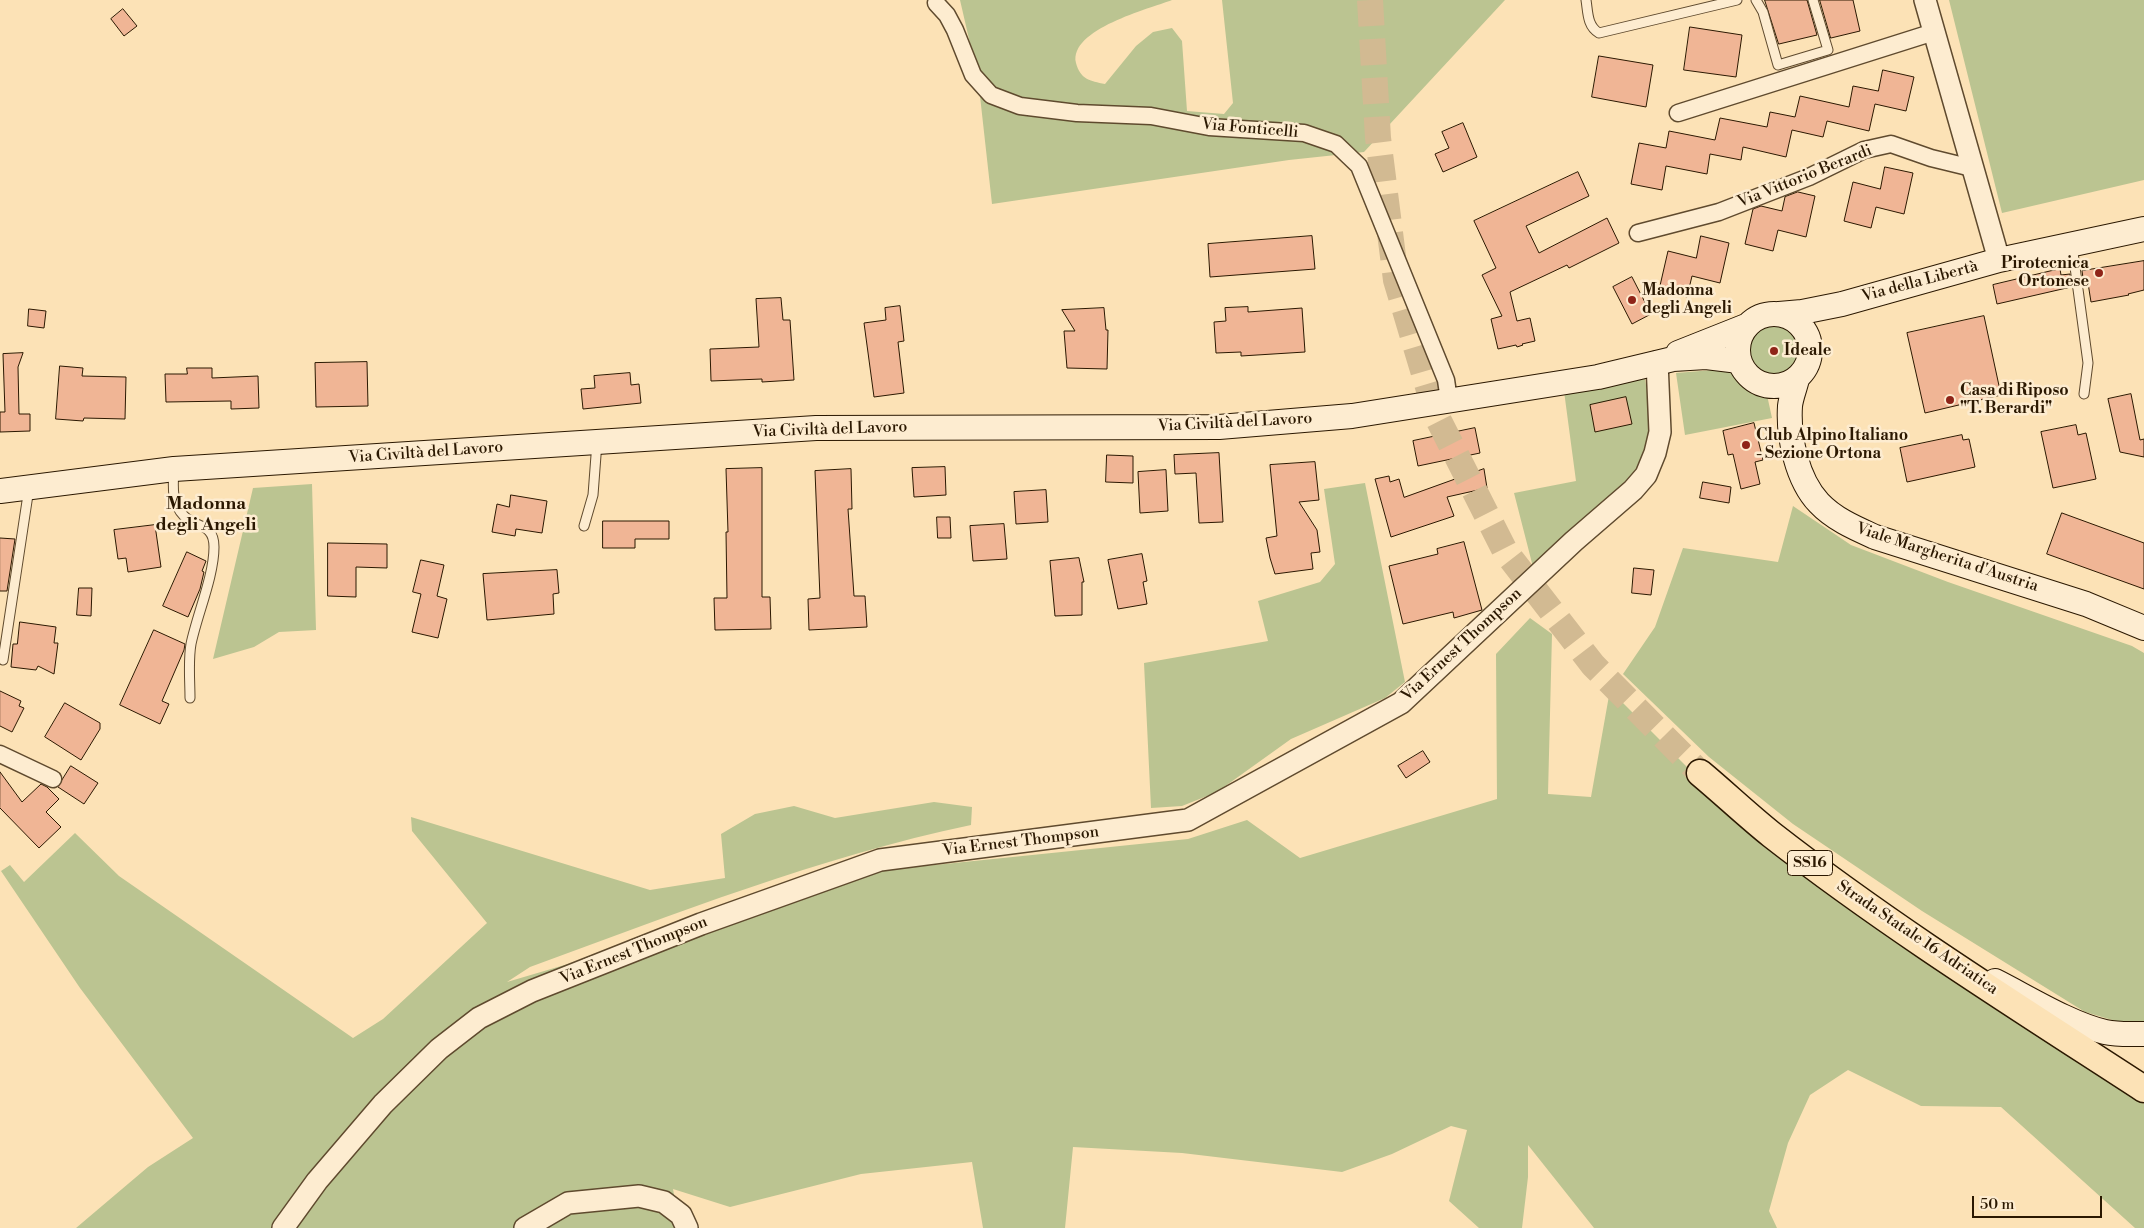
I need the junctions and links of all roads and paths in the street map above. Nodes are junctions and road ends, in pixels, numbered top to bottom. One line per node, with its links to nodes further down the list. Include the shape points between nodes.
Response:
1 (1586, 0): 2 (lane, via 1589,20 1599,33)
2 (1737, 0)
3 (1756, 0): 4 (lane, via 1764,12 1778,65 1828,50)
4 (1813, 0)
5 (1924, 0): 7 (street)
6 (936, 3): 23 (street, Via Fonticelli, via 955,30 973,75 991,95 1020,106 1076,113 1151,116 1210,127 1304,133 1336,144 1359,166 1446,380)
7 (1934, 32): 8 (street); 9 (street)
8 (1678, 113)
9 (1972, 168): 11 (street, Via Vittorio Berardi, via 1891,144 1864,150 1808,177 1719,212); 13 (street)
10 (2144, 230): 12 (main road, Via della Libertà)
11 (1638, 233)
12 (2072, 245): 13 (main road, Via della Libertà); 22 (lane, via 2088,363)
13 (1999, 260): 14 (main road, Via della Libertà)
14 (1842, 304): 15 (main road, Via della Libertà); 17 (main road, Via della Libertà, via 1823,318)
15 (1779, 314): 16 (main road, via 1761,316); 17 (main road, via 1796,322)
16 (1746, 326): 18 (main road, via 1737,349); 19 (main road, Via Civiltà del Lavoro)
17 (1808, 337): 20 (main road, via 1809,360)
18 (1739, 361): 19 (main road, Via Civiltà del Lavoro, via 1690,358); 21 (main road, via 1744,372)
19 (1657, 362): 23 (main road, Via Civiltà del Lavoro, via 1598,376); 39 (street, Via Ernest Thompson, via 1660,432 1646,475 1401,703 1188,820 880,860 701,924 532,991 479,1018 439,1049 383,1104)
20 (1797, 379): 21 (main road, via 1786,385); 24 (main road, Viale Margherita d'Austria, via 1790,405)
21 (1763, 386): 24 (main road, Viale Margherita d'Austria, via 1781,412)
22 (2084, 394)
23 (1449, 400): 25 (main road, Via Civiltà del Lavoro, via 1352,416 1219,427 816,428)
24 (1793, 441): 30 (main road, Viale Margherita d'Austria, via 1800,472 1812,494 1828,512 1851,527 2086,604)
25 (596, 442): 26 (main road, Via Civiltà del Lavoro); 29 (lane, via 594,495)
26 (174, 469): 27 (main road, Via Civiltà del Lavoro); 32 (lane, via 173,492 177,506 185,517 205,527 214,546 191,647)
27 (29, 487): 28 (main road, Via Civiltà del Lavoro); 31 (lane)
28 (0, 491)
29 (584, 526)
30 (2144, 628)
31 (3, 660)
32 (190, 698)
33 (0, 754): 35 (street)
34 (1700, 773): 36 (main road, Strada Statale 16 Adriatica / SS16, via 1770,834)
35 (52, 779)
36 (1926, 945): 37 (main road, via 2078,1022 2103,1032); 38 (main road, Strada Statale 16 Adriatica / SS16)
37 (2144, 1034)
38 (2144, 1089)
39 (283, 1228)
40 (526, 1228): 41 (street, via 568,1203 639,1196 664,1202 680,1215)
41 (686, 1228)

